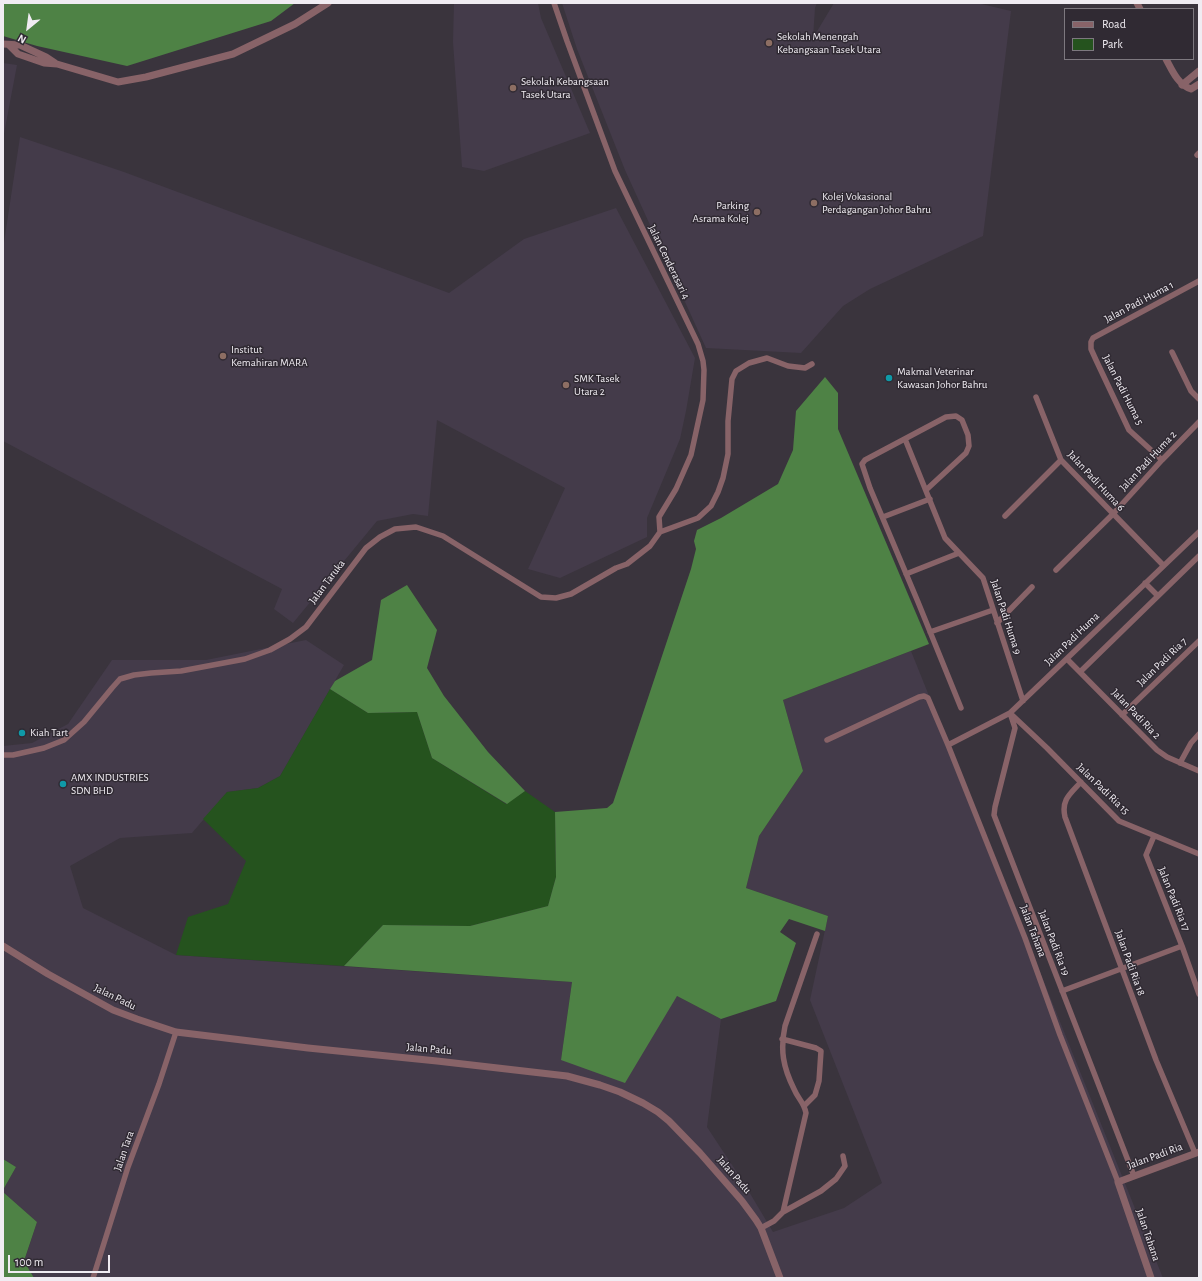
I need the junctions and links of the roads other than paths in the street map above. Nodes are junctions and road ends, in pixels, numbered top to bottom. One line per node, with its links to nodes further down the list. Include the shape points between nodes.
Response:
1 (328, 3): 5 (street, via 295,24 233,54 146,77 118,82)
2 (554, 3): 24 (street, Jalan Cenderasari 4, via 614,171 698,344 703,361 703,400 691,455 676,489 659,517)
3 (6, 45): 5 (street, via 18,54 44,63); 5 (street, via 20,45)
4 (1167, 60): 7 (street)
5 (57, 64)
6 (1199, 71): 7 (street)
7 (1182, 85): 8 (street, via 1190,89)
8 (1197, 85)
9 (1199, 281): 10 (street, Jalan Padi Huma 1, via 1093,338)
10 (1090, 342): 18 (street, Jalan Padi Huma 5, via 1129,430)
11 (1172, 352): 14 (street, via 1191,391)
12 (812, 364): 24 (street, via 805,368 788,366 766,358 749,362 736,371 732,379 728,454 718,492 710,506 698,518)
13 (1036, 397): 17 (street, Jalan Padi Huma 6)
14 (1199, 399)
15 (1199, 422): 18 (street, Jalan Padi Huma 2)
16 (905, 440): 19 (street, Jalan Padi Huma 9); 19 (street, via 946,417 956,416 962,420 968,435 969,446 966,453); 23 (street, via 862,463)
17 (1060, 460): 21 (street, Jalan Padi Huma 6); 22 (street)
18 (1162, 460): 21 (street, Jalan Padi Huma 2)
19 (926, 490): 20 (street, Jalan Padi Huma 9)
20 (930, 499): 23 (street); 26 (street, Jalan Padi Huma 9, via 945,538)
21 (1113, 514): 28 (street, Jalan Padi Huma 6); 29 (street, Jalan Padi Huma 2)
22 (1005, 516)
23 (882, 517): 30 (street)
24 (660, 532): 47 (street, Jalan Taruka, via 650,546 627,564 571,594 556,598 542,597 443,536 416,527 394,529 366,548 306,627 290,639 245,659 181,671 151,672 120,679 84,722 64,740 44,748)
25 (1199, 532): 28 (street, Jalan Padi Huma)
26 (960, 553): 30 (street); 34 (street, Jalan Padi Huma 9, via 982,578)
27 (1199, 556): 33 (street)
28 (1163, 565): 31 (street, Jalan Padi Huma)
29 (1056, 570)
30 (906, 574): 36 (street)
31 (1145, 583): 33 (street); 38 (street, Jalan Padi Huma)
32 (1032, 587): 35 (street)
33 (1158, 596): 39 (street)
34 (993, 610): 35 (street, Jalan Padi Huma 9); 36 (street)
35 (997, 623): 40 (street, Jalan Padi Huma 9)
36 (930, 632): 41 (street)
37 (1199, 641): 43 (street, Jalan Padi Ria 7)
38 (1067, 658): 39 (street, Jalan Padi Ria 2); 40 (street, Jalan Padi Huma)
39 (1080, 672): 43 (street, Jalan Padi Ria 2)
40 (1023, 701): 42 (street, Jalan Padi Huma)
41 (961, 708)
42 (1010, 713): 46 (street, Jalan Padi Huma); 50 (street, Jalan Padi Ria 15); 57 (street, Jalan Padi Ria 19, via 1015,728 994,815)
43 (1122, 715): 48 (street, Jalan Padi Ria 2, via 1157,750)
44 (1199, 734): 48 (street, via 1190,743)
45 (827, 740): 46 (street, Jalan Tahana, via 924,696 928,698)
46 (948, 745): 65 (street, Jalan Tahana)
47 (3, 755)
48 (1180, 763): 49 (street, Jalan Padi Ria 2)
49 (1199, 771)
50 (1081, 782): 51 (street, Jalan Padi Ria 15, via 1119,821); 56 (street, Jalan Padi Ria 18, via 1067,798 1064,812)
51 (1154, 836): 52 (street, Jalan Padi Ria 15); 55 (street, Jalan Padi Ria 17, via 1146,855)
52 (1199, 854)
53 (817, 934): 60 (street)
54 (3, 946): 59 (street, Jalan Padu, via 113,1010)
55 (1182, 946): 56 (street); 58 (street, Jalan Padi Ria 17)
56 (1122, 968): 57 (street); 62 (street, Jalan Padi Ria 18, via 1156,1060)
57 (1062, 991): 64 (street, Jalan Padi Ria 19)
58 (1199, 994)
59 (176, 1032): 67 (street, Jalan Padu, via 567,1076 600,1085 643,1103 669,1121 734,1191); 68 (street, Jalan Tara, via 128,1167)
60 (782, 1039): 61 (street, via 782,1056 788,1076); 61 (street, via 820,1051 819,1081 815,1095)
61 (805, 1105): 66 (street, via 805,1122)
62 (1197, 1153): 64 (street, Jalan Padi Ria)
63 (843, 1156): 66 (street, via 845,1166 836,1179 821,1191)
64 (1134, 1176): 65 (street, Jalan Padi Ria)
65 (1118, 1182): 70 (street, Jalan Tahana)
66 (783, 1212): 67 (street)
67 (761, 1228): 69 (street, Jalan Padu)
68 (93, 1278)
69 (780, 1278)
70 (1151, 1278)

